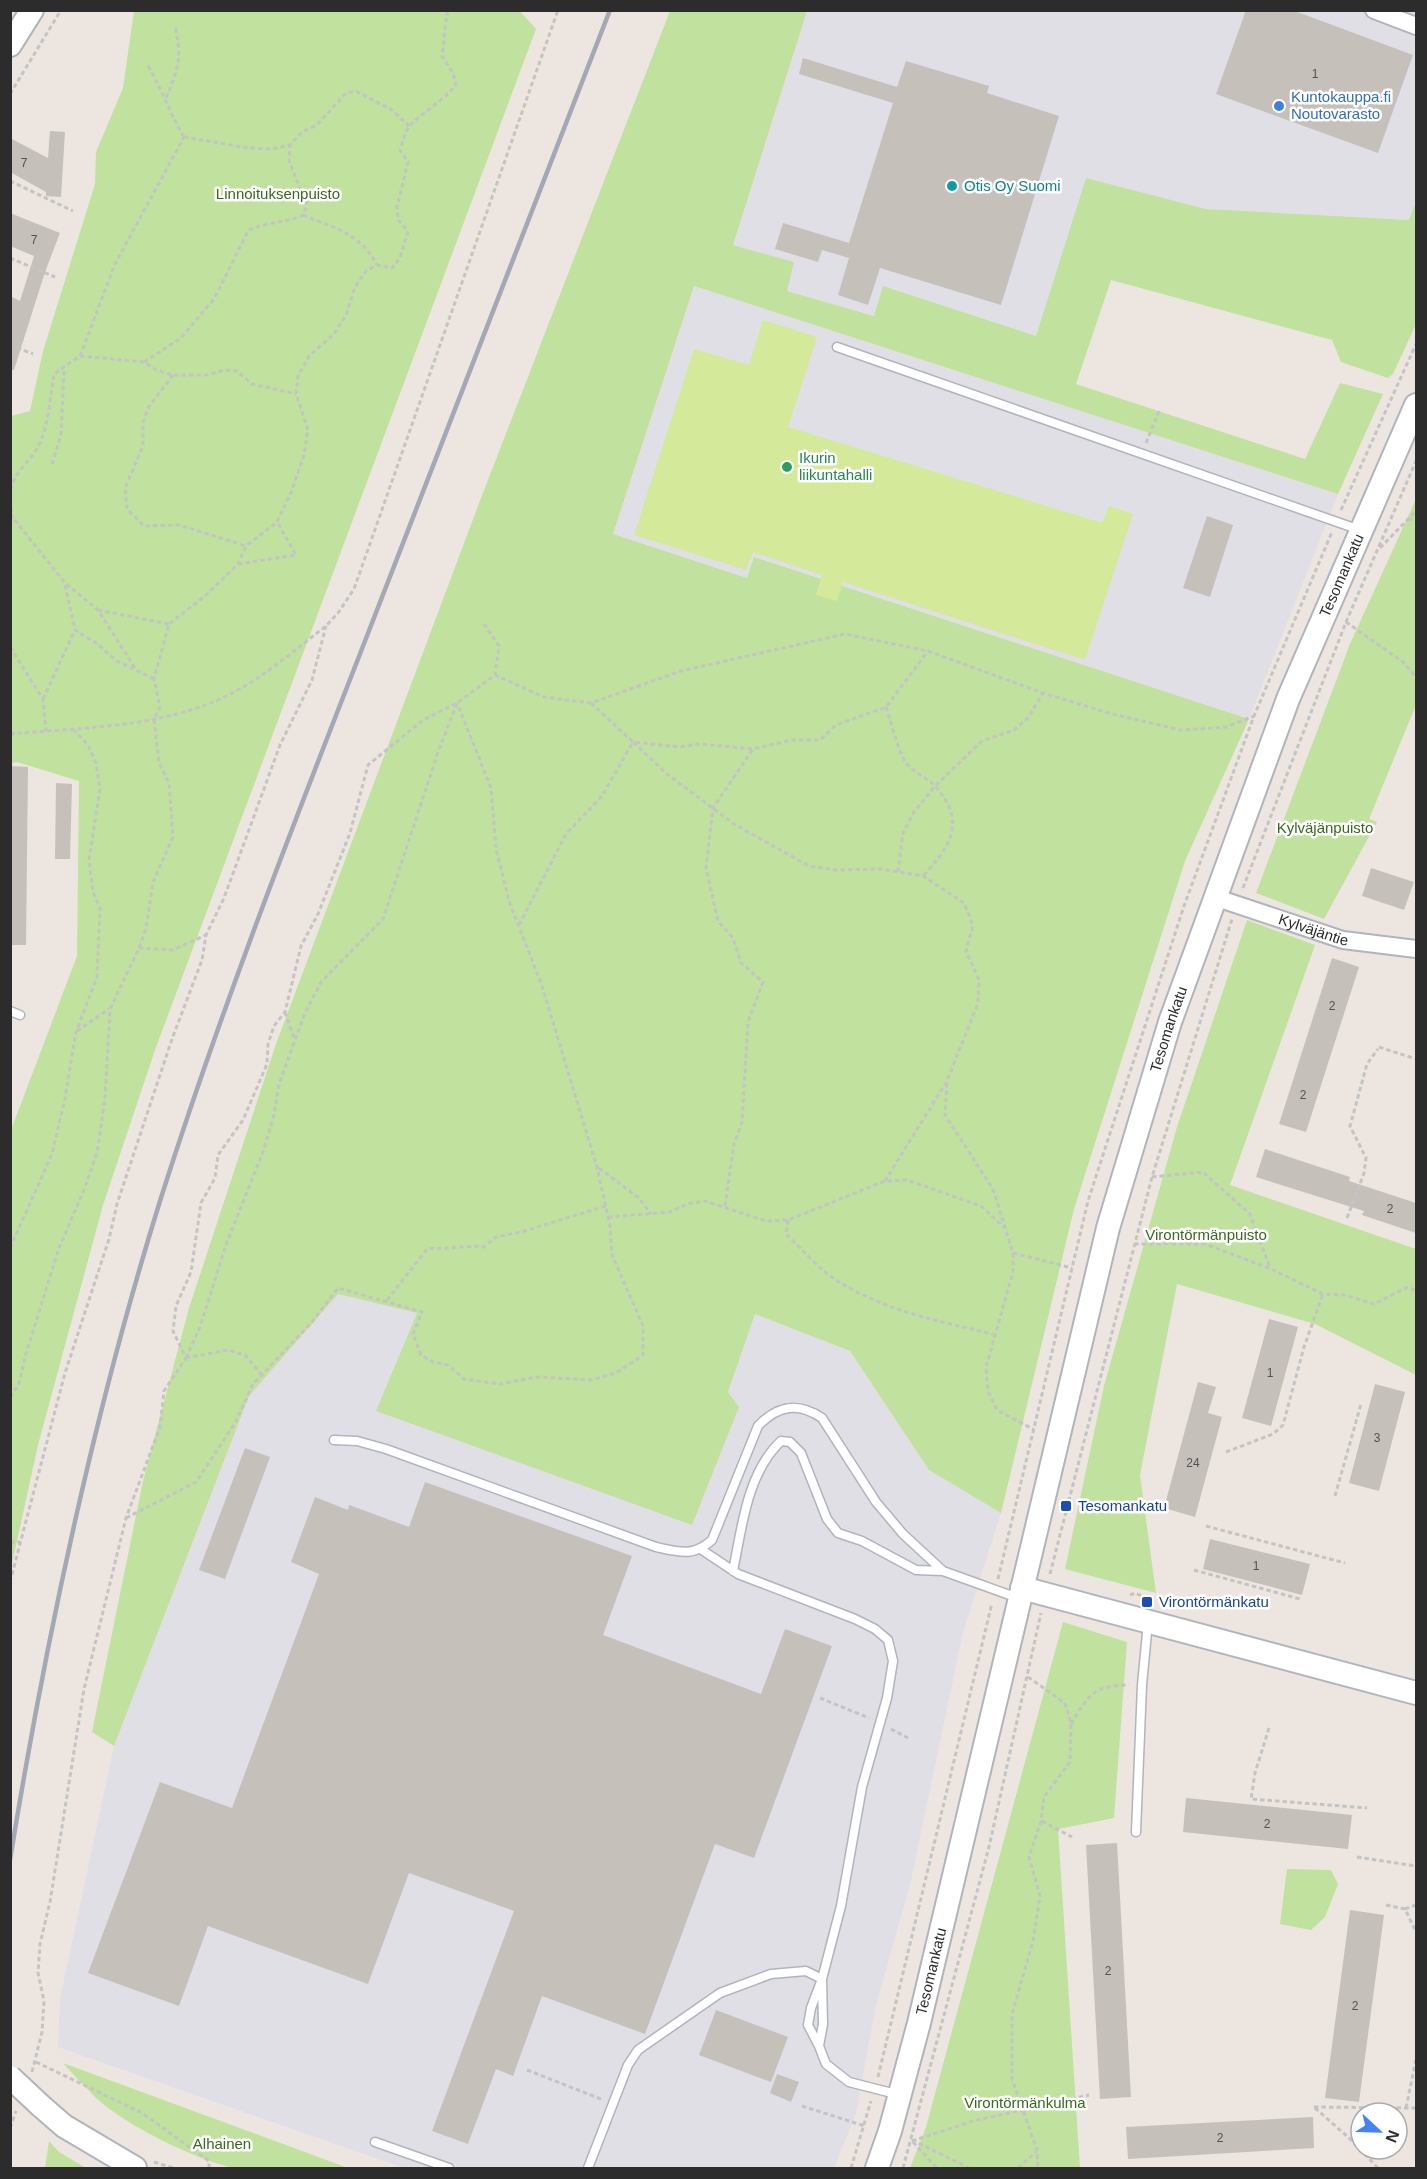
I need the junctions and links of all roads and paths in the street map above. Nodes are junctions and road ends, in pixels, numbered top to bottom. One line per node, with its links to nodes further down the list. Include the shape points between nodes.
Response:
1 (32, 10): 8 (main road)
2 (448, 10): 12 (path, via 442,56 456,84)
3 (558, 10): 53 (path, via 354,589)
4 (1374, 10): 7 (street)
5 (59, 11): 10 (path)
6 (175, 26): 11 (path, via 180,50 176,76)
7 (1416, 26)
8 (10, 45)
9 (148, 66): 11 (path)
10 (10, 94)
11 (166, 98): 13 (path, via 166,107)
12 (409, 126): 14 (path, via 392,110 356,91 346,93); 19 (path, via 400,150 408,162 397,207 398,220 408,231 400,258 392,268)
13 (184, 137): 14 (path, via 248,148); 25 (path, via 116,264)
14 (290, 145): 17 (path, via 290,162 307,205)
15 (10, 181): 16 (path)
16 (73, 211)
17 (303, 215): 19 (path, via 354,236 368,248); 26 (path, via 248,231 214,299 180,338)
18 (10, 258): 20 (path)
19 (377, 265): 29 (path, via 366,271 355,287 346,315 334,334 309,356 298,376)
20 (55, 277)
21 (1416, 344): 40 (path)
22 (10, 345): 24 (path)
23 (837, 347): 32 (lane)
24 (33, 354)
25 (80, 356): 26 (path); 27 (path)
26 (144, 362): 28 (path)
27 (64, 369): 34 (path, via 61,435); 35 (path, via 54,374 45,430 38,448 16,474)
28 (172, 375): 29 (path, via 237,371 252,384); 45 (path, via 148,408 143,423 143,446 124,488 127,509 144,526 178,525)
29 (296, 394): 42 (path, via 308,430 304,455)
30 (1416, 405): 44 (main road, Tesomankatu)
31 (1159, 411): 32 (path)
32 (1142, 453): 40 (lane)
33 (1416, 461): 46 (path)
34 (52, 464)
35 (11, 489): 36 (path)
36 (12, 494): 38 (path)
37 (1416, 511): 39 (path)
38 (12, 513): 43 (path); 48 (path)
39 (1408, 519): 41 (path); 46 (path)
40 (1337, 521): 44 (lane); 66 (path)
41 (1416, 521)
42 (277, 522): 45 (path); 47 (path, via 296,555)
43 (10, 527)
44 (1360, 530): 77 (main road, Tesomankatu, via 1288,699)
45 (246, 546): 47 (path)
46 (1378, 550): 50 (path)
47 (238, 564): 51 (path)
48 (65, 583): 49 (path); 54 (path)
49 (98, 610): 51 (path); 57 (path)
50 (1346, 622): 59 (path, via 1403,662); 78 (path)
51 (169, 624): 60 (path)
52 (484, 624): 58 (path, via 499,646)
53 (326, 626): 67 (path, via 235,692); 80 (path, via 312,680 280,745 224,898)
54 (75, 630): 57 (path, via 117,661); 62 (path)
55 (10, 647): 62 (path)
56 (928, 651): 61 (path); 64 (path, via 845,634 681,671); 65 (path)
57 (135, 668): 60 (path)
58 (495, 675): 63 (path); 64 (path, via 544,697)
59 (1416, 677)
60 (154, 679): 67 (path, via 160,707)
61 (1042, 693): 66 (path, via 1181,730 1226,727); 73 (path, via 1028,718 1014,730 982,741)
62 (44, 699): 69 (path)
63 (457, 703): 79 (path, via 491,788 496,849); 85 (path, via 423,720 368,765 350,833 301,946); 88 (path, via 383,919 321,982)
64 (591, 704): 71 (path)
65 (886, 707): 72 (path, via 836,725 820,740 792,740); 73 (path, via 906,763)
66 (1254, 716): 104 (path, via 1184,906 1088,1201)
67 (154, 719): 68 (path); 81 (path, via 159,763 169,783 173,837 153,882)
68 (73, 729): 69 (path); 87 (path, via 88,745 100,789 90,860 93,892 100,908 97,977)
69 (46, 731): 70 (path)
70 (10, 734)
71 (633, 742): 72 (path); 74 (path, via 667,774); 79 (path, via 602,796 566,834)
72 (753, 749): 74 (path)
73 (935, 786): 75 (path, via 903,833); 76 (path, via 950,807 953,828 945,851)
74 (713, 808): 75 (path, via 809,866); 95 (path, via 706,868 718,921 734,938 741,963 763,982 748,1022 742,1122 734,1144)
75 (898, 872): 76 (path)
76 (923, 876): 90 (path, via 964,903 973,925 966,951 979,980 978,1003)
77 (1214, 897): 78 (street, Kylväjäntie); 129 (main road, Tesomankatu, via 1170,1022 1108,1228)
78 (1237, 905): 82 (street, Kylväjäntie, via 1342,940); 92 (path)
79 (519, 925): 91 (path, via 541,983)
80 (206, 935): 81 (path, via 173,950); 121 (path, via 202,960 117,1203 65,1373)
81 (139, 948): 83 (path)
82 (1416, 949)
83 (110, 1009): 87 (path); 112 (path, via 105,1099 97,1153 58,1248 19,1384)
84 (10, 1011): 86 (lane)
85 (285, 1012): 88 (path); 110 (path, via 274,1026 267,1064 247,1110 218,1155 215,1178 201,1203 191,1272 176,1306 173,1331)
86 (20, 1015)
87 (76, 1032): 102 (path, via 51,1154)
88 (295, 1039): 110 (path, via 279,1084 263,1152)
89 (1416, 1059): 98 (path, via 1378,1048 1367,1064 1350,1126 1366,1158)
90 (947, 1081): 93 (path); 100 (path, via 945,1115 993,1189)
91 (597, 1167): 94 (path); 96 (path, via 639,1198)
92 (1152, 1177): 101 (path); 105 (path, via 1203,1173 1250,1214)
93 (885, 1181): 99 (path); 100 (path, via 907,1180 946,1192 981,1206)
94 (606, 1206): 97 (path); 108 (path, via 496,1237 484,1247 428,1248)
95 (725, 1206): 96 (path, via 705,1201); 99 (path, via 765,1221)
96 (651, 1214): 97 (path)
97 (608, 1216): 108 (path, via 612,1255 644,1326 643,1355 616,1373 591,1380 537,1377 500,1384 464,1379 448,1365 422,1355 413,1334 422,1312)
98 (1347, 1218)
99 (788, 1220): 109 (path, via 786,1234 831,1277 871,1301)
100 (1005, 1228): 103 (path)
101 (1134, 1244): 105 (path, via 1205,1244); 130 (path)
102 (10, 1248)
103 (1013, 1252): 104 (path); 109 (path, via 1013,1272)
104 (1072, 1268): 114 (path)
105 (1270, 1269): 107 (path)
106 (1416, 1292): 107 (path, via 1408,1287 1374,1304 1344,1295)
107 (1323, 1294): 116 (path, via 1283,1425 1273,1434)
108 (387, 1301): 111 (path, via 338,1288 312,1322)
109 (993, 1334): 114 (path, via 986,1367 988,1391 998,1410)
110 (186, 1358): 111 (path, via 228,1350 245,1355); 118 (path, via 164,1392 160,1427)
111 (261, 1374): 118 (path, via 196,1482)
112 (10, 1397)
113 (1361, 1404): 117 (path)
114 (1033, 1429): 128 (path)
115 (334, 1440): 122 (lane, via 386,1449 656,1547 681,1552)
116 (1226, 1452)
117 (1335, 1496)
118 (126, 1518): 172 (path, via 84,1689 40,1944 38,1973 44,2001 36,2062 142,2113 209,2161)
119 (1206, 1526): 123 (path)
120 (10, 1542): 121 (path)
121 (20, 1542): 127 (path)
122 (702, 1550): 124 (lane); 126 (lane, via 712,1540 758,1426 771,1413 788,1406 809,1409 822,1418 876,1502)
123 (1345, 1563)
124 (733, 1570): 126 (lane, via 761,1467 781,1441 790,1442 801,1453 827,1519 838,1533 862,1540 916,1570); 137 (lane, via 855,1619 888,1640 893,1661)
125 (1194, 1570): 131 (path)
126 (943, 1571): 128 (lane)
127 (10, 1582)
128 (995, 1590): 129 (lane); 156 (path)
129 (1021, 1593): 130 (main road); 157 (main road, Tesomankatu)
130 (1046, 1594): 132 (main road); 133 (path)
131 (1300, 1599)
132 (1148, 1622): 134 (lane); 135 (main road)
133 (1027, 1676): 138 (path, via 1065,1703); 168 (path, via 989,1847)
134 (1142, 1685): 138 (path, via 1104,1686 1086,1700); 143 (lane)
135 (1416, 1693)
136 (820, 1698): 137 (path)
137 (880, 1723): 140 (path); 151 (lane, via 862,1787 841,1906)
138 (1071, 1724): 142 (path, via 1070,1762 1044,1797)
139 (1269, 1728): 141 (path, via 1251,1799)
140 (908, 1738)
141 (1367, 1808)
142 (1041, 1821): 144 (path); 163 (path, via 1029,1857 1040,1896 1033,1941 1012,2014 1012,2079)
143 (1136, 1832)
144 (1072, 1837)
145 (1357, 1857): 146 (path)
146 (1416, 1866)
147 (1386, 1905): 149 (path)
148 (1416, 1905): 149 (path)
149 (1405, 1909): 150 (path)
150 (1416, 1932)
151 (822, 1979): 152 (lane, via 823,2024); 152 (lane, via 808,2025); 160 (lane, via 806,1971 771,1974 720,1993 638,2050)
152 (819, 2046): 156 (lane, via 826,2064 849,2082)
153 (1416, 2059): 159 (path)
154 (527, 2070): 160 (path)
155 (10, 2077): 171 (main road, bridge, via 64,2126)
156 (874, 2089): 157 (lane); 165 (path)
157 (900, 2095): 176 (main road, Tesomankatu)
158 (1089, 2095): 163 (path)
159 (1407, 2101)
160 (613, 2104): 174 (lane)
161 (802, 2106): 165 (path)
162 (1349, 2107): 167 (path, via 1314,2107)
163 (1022, 2111): 168 (path); 170 (path)
164 (12, 2120): 166 (path)
165 (864, 2126): 175 (path)
166 (10, 2128)
167 (1349, 2138)
168 (912, 2140): 177 (path); 178 (path); 179 (path)
169 (375, 2142): 173 (lane)
170 (1037, 2150): 180 (path); 181 (path)
171 (135, 2169)
172 (209, 2169)
173 (449, 2169)
174 (588, 2169)
175 (851, 2169)
176 (877, 2169)
177 (903, 2169)
178 (937, 2169)
179 (969, 2169)
180 (1018, 2169)
181 (1038, 2169)

